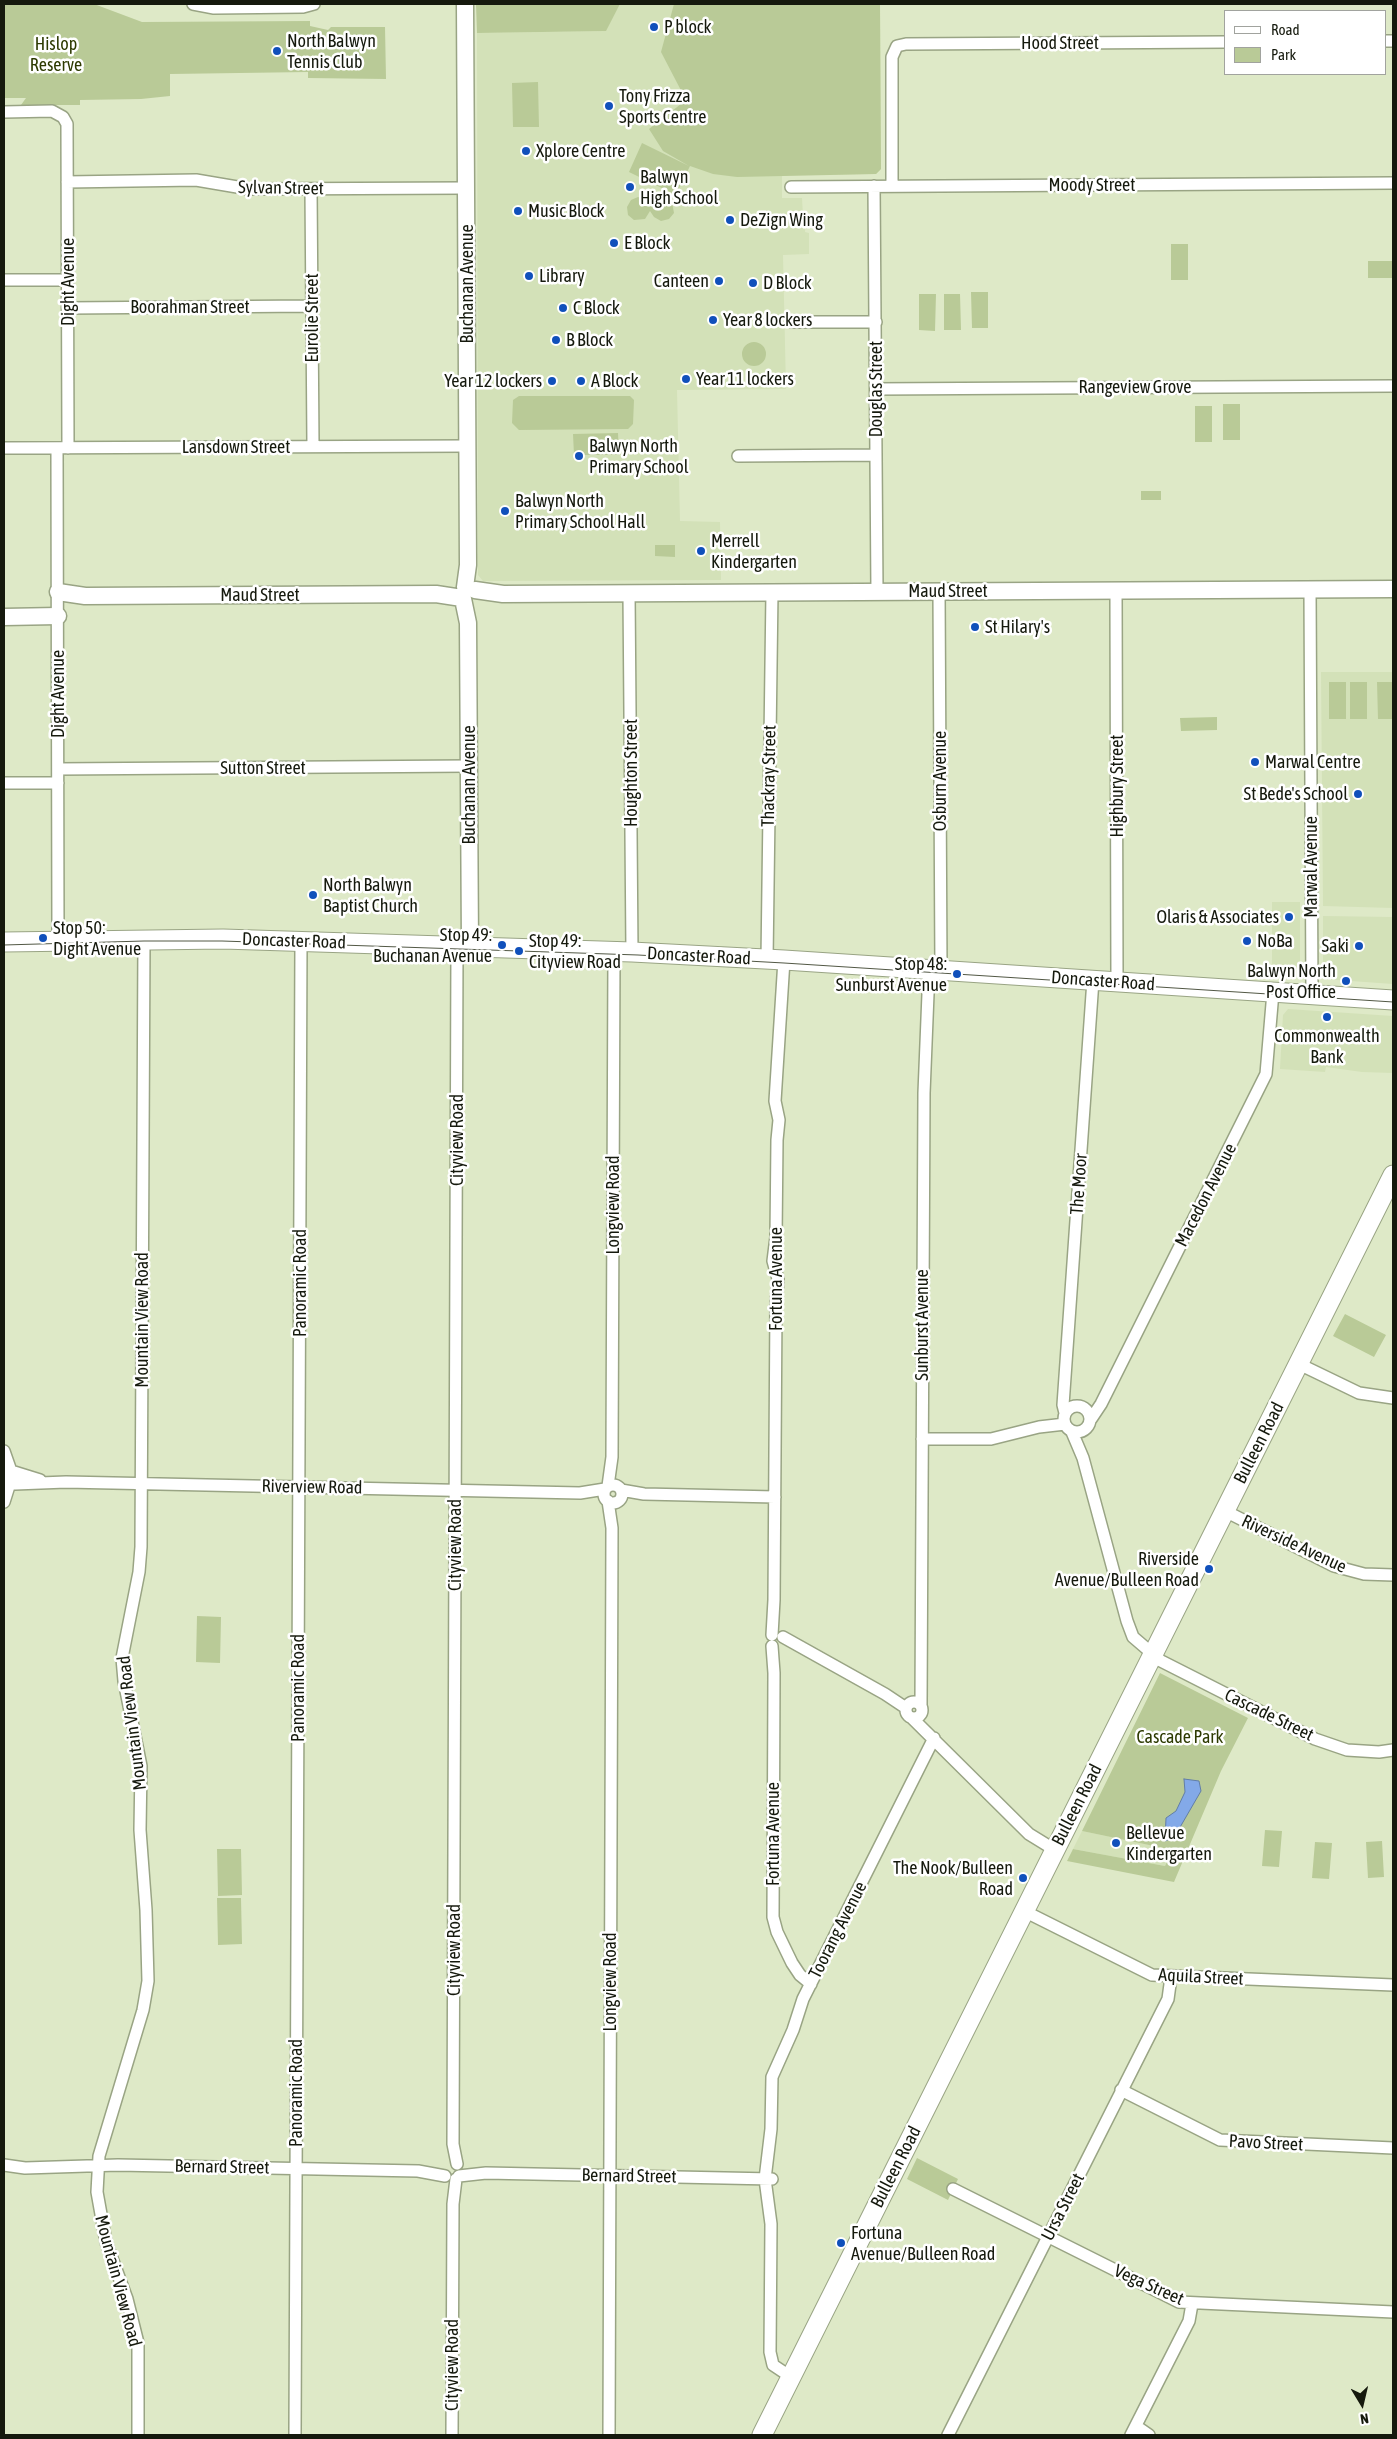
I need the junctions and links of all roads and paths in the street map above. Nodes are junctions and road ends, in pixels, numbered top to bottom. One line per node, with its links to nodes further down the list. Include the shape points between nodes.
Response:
1 (193, 4): 2 (street, via 214,8 303,7)
2 (314, 4)
3 (465, 4): 11 (street, Buchanan Avenue)
4 (1224, 42): 9 (street, Hood Street, via 906,44 894,48)
5 (4, 112): 6 (street, Dight Avenue, via 52,111 63,117 67,129)
6 (68, 182): 12 (street, Sylvan Street, via 196,180 243,189); 14 (street, Dight Avenue)
7 (1393, 183): 9 (street, Moody Street)
8 (874, 186): 9 (street, Moody Street); 10 (street, Moody Street); 18 (street, Douglas Street)
9 (892, 186)
10 (791, 187)
11 (466, 188): 12 (street, Sylvan Street); 22 (street, Buchanan Avenue)
12 (311, 189): 15 (street, Eurolie Street)
13 (4, 280): 14 (street)
14 (67, 280): 16 (street, Dight Avenue)
15 (311, 306): 16 (street, Boorahman Street); 21 (street, Eurolie Street)
16 (68, 308): 24 (street, Dight Avenue)
17 (792, 322): 18 (street)
18 (876, 322): 20 (street, Douglas Street)
19 (1393, 386): 20 (street, Rangeview Grove)
20 (876, 389): 25 (street, Douglas Street)
21 (313, 446): 22 (street, Lansdown Street); 24 (street, Lansdown Street)
22 (467, 446): 34 (street, Buchanan Avenue)
23 (4, 448): 24 (street, Lansdown Street)
24 (63, 448): 35 (street, Dight Avenue)
25 (876, 455): 26 (street); 32 (street, Douglas Street)
26 (738, 456)
27 (1310, 589): 28 (street, Maud Street); 29 (street, Maud Street); 52 (street, Marwal Avenue)
28 (1393, 589)
29 (1116, 590): 30 (street, Maud Street); 50 (street, Highbury Street)
30 (939, 591): 32 (street, Maud Street); 48 (street, Osburn Avenue)
31 (772, 592): 32 (street, Maud Street); 33 (street, Maud Street); 47 (street, Thackray Street)
32 (877, 592)
33 (629, 593): 34 (street, Maud Street); 46 (street, Houghton Street)
34 (468, 594): 35 (street, Maud Street, via 84,596); 37 (street, Buchanan Avenue)
35 (58, 603): 36 (street, Maud Street); 38 (street, Dight Avenue)
36 (4, 616)
37 (469, 766): 38 (street, Sutton Street); 45 (street, Buchanan Avenue)
38 (58, 769): 40 (street, Dight Avenue)
39 (4, 783): 40 (street)
40 (58, 783): 42 (street, Dight Avenue)
41 (144, 938): 42 (main road, Doncaster Road); 43 (main road, Doncaster Road); 63 (street, Mountain View Road)
42 (58, 940): 44 (main road, Doncaster Road)
43 (301, 941): 45 (main road, Doncaster Road); 64 (street, Panoramic Road)
44 (4, 942)
45 (464, 946): 46 (main road, Doncaster Road); 65 (street, Cityview Road)
46 (623, 952): 47 (main road, Doncaster Road); 66 (street, Longview Road)
47 (775, 960): 48 (main road, Doncaster Road); 67 (street, Fortuna Avenue, via 775,1101 779,1120 773,1261 778,1279)
48 (935, 970): 49 (main road, Doncaster Road); 59 (street, Sunburst Avenue, via 924,1093)
49 (1093, 980): 50 (main road, Doncaster Road); 57 (street, The Moor, via 1063,1405)
50 (1118, 982): 51 (main road, Doncaster Road)
51 (1273, 992): 52 (main road, Doncaster Road); 58 (street, Macedon Avenue, via 1266,1074 1108,1390)
52 (1312, 994): 53 (main road, Doncaster Road)
53 (1393, 1000)
54 (1393, 1175): 55 (main road, Bulleen Road)
55 (1298, 1364): 56 (street, via 1343,1387 1375,1397); 69 (main road, Bulleen Road)
56 (1393, 1398)
57 (1068, 1418): 58 (street, via 1080,1406); 58 (street, via 1080,1433); 59 (street, via 991,1439); 61 (street, Macedon Avenue)
58 (1088, 1419): 61 (street, Macedon Avenue)
59 (922, 1439): 73 (street, Sunburst Avenue, via 920,1681)
60 (4, 1451): 62 (street)
61 (1083, 1458): 72 (street, Macedon Avenue, via 1129,1630)
62 (7, 1477): 63 (street, Riverview Road); 68 (street)
63 (141, 1483): 64 (street, Riverview Road); 84 (street, Mountain View Road, via 141,1560 122,1668 141,1766 140,1830 148,1981)
64 (299, 1487): 65 (street, Riverview Road); 86 (street, Panoramic Road)
65 (455, 1490): 66 (street, Riverview Road); 88 (street, Cityview Road)
66 (613, 1494): 67 (street, Riverview Road); 89 (street, Longview Road)
67 (775, 1497): 71 (street, Fortuna Avenue, via 774,1600)
68 (4, 1502)
69 (1225, 1511): 70 (street, Riverside Avenue, via 1334,1566 1364,1574); 72 (main road, Bulleen Road)
70 (1393, 1575)
71 (778, 1640): 73 (street); 79 (street, Fortuna Avenue, via 774,1673 773,1917 792,1963)
72 (1153, 1654): 75 (street, Cascade Street, via 1164,1663 1323,1742 1361,1752); 76 (main road, Bulleen Road)
73 (914, 1709): 74 (street)
74 (934, 1738): 76 (street, via 1030,1834); 79 (street, Toorang Avenue)
75 (1393, 1750)
76 (1054, 1850): 77 (main road, Bulleen Road)
77 (1024, 1911): 78 (street, Aquila Street, via 1146,1972); 95 (main road, Bulleen Road)
78 (1171, 1976): 80 (street, Aquila Street); 81 (street, Ursa Street, via 1168,1999)
79 (811, 1984): 90 (street, Toorang Avenue, via 774,2071 771,2129 774,2154)
80 (1393, 1985)
81 (1121, 2090): 82 (street, Pavo Street, via 1220,2140); 92 (street, Ursa Street)
82 (1393, 2148)
83 (4, 2165): 85 (street, Bernard Street)
84 (98, 2165): 85 (street, Bernard Street); 86 (street, Bernard Street); 97 (street, Mountain View Road, via 98,2200 106,2242 127,2299 138,2343)
85 (25, 2168): 87 (street, Bernard Street)
86 (296, 2169): 88 (street, Bernard Street); 98 (street, Panoramic Road)
87 (4, 2171)
88 (452, 2172): 89 (street, Bernard Street); 99 (street, Cityview Road)
89 (610, 2176): 90 (street, Bernard Street); 100 (street, Longview Road)
90 (769, 2179): 95 (street, Toorang Avenue, via 774,2202 771,2224 771,2358 776,2368)
91 (952, 2189): 92 (street, Vega Street)
92 (1048, 2237): 93 (street, Vega Street, via 1173,2299); 102 (street, Ursa Street)
93 (1192, 2304): 94 (street, Vega Street); 96 (street, via 1189,2321)
94 (1393, 2312)
95 (791, 2377): 101 (main road, Bulleen Road)
96 (1133, 2433): 103 (street)
97 (138, 2435)
98 (295, 2435)
99 (452, 2435)
100 (609, 2435)
101 (762, 2435)
102 (948, 2435)
103 (1149, 2435)

